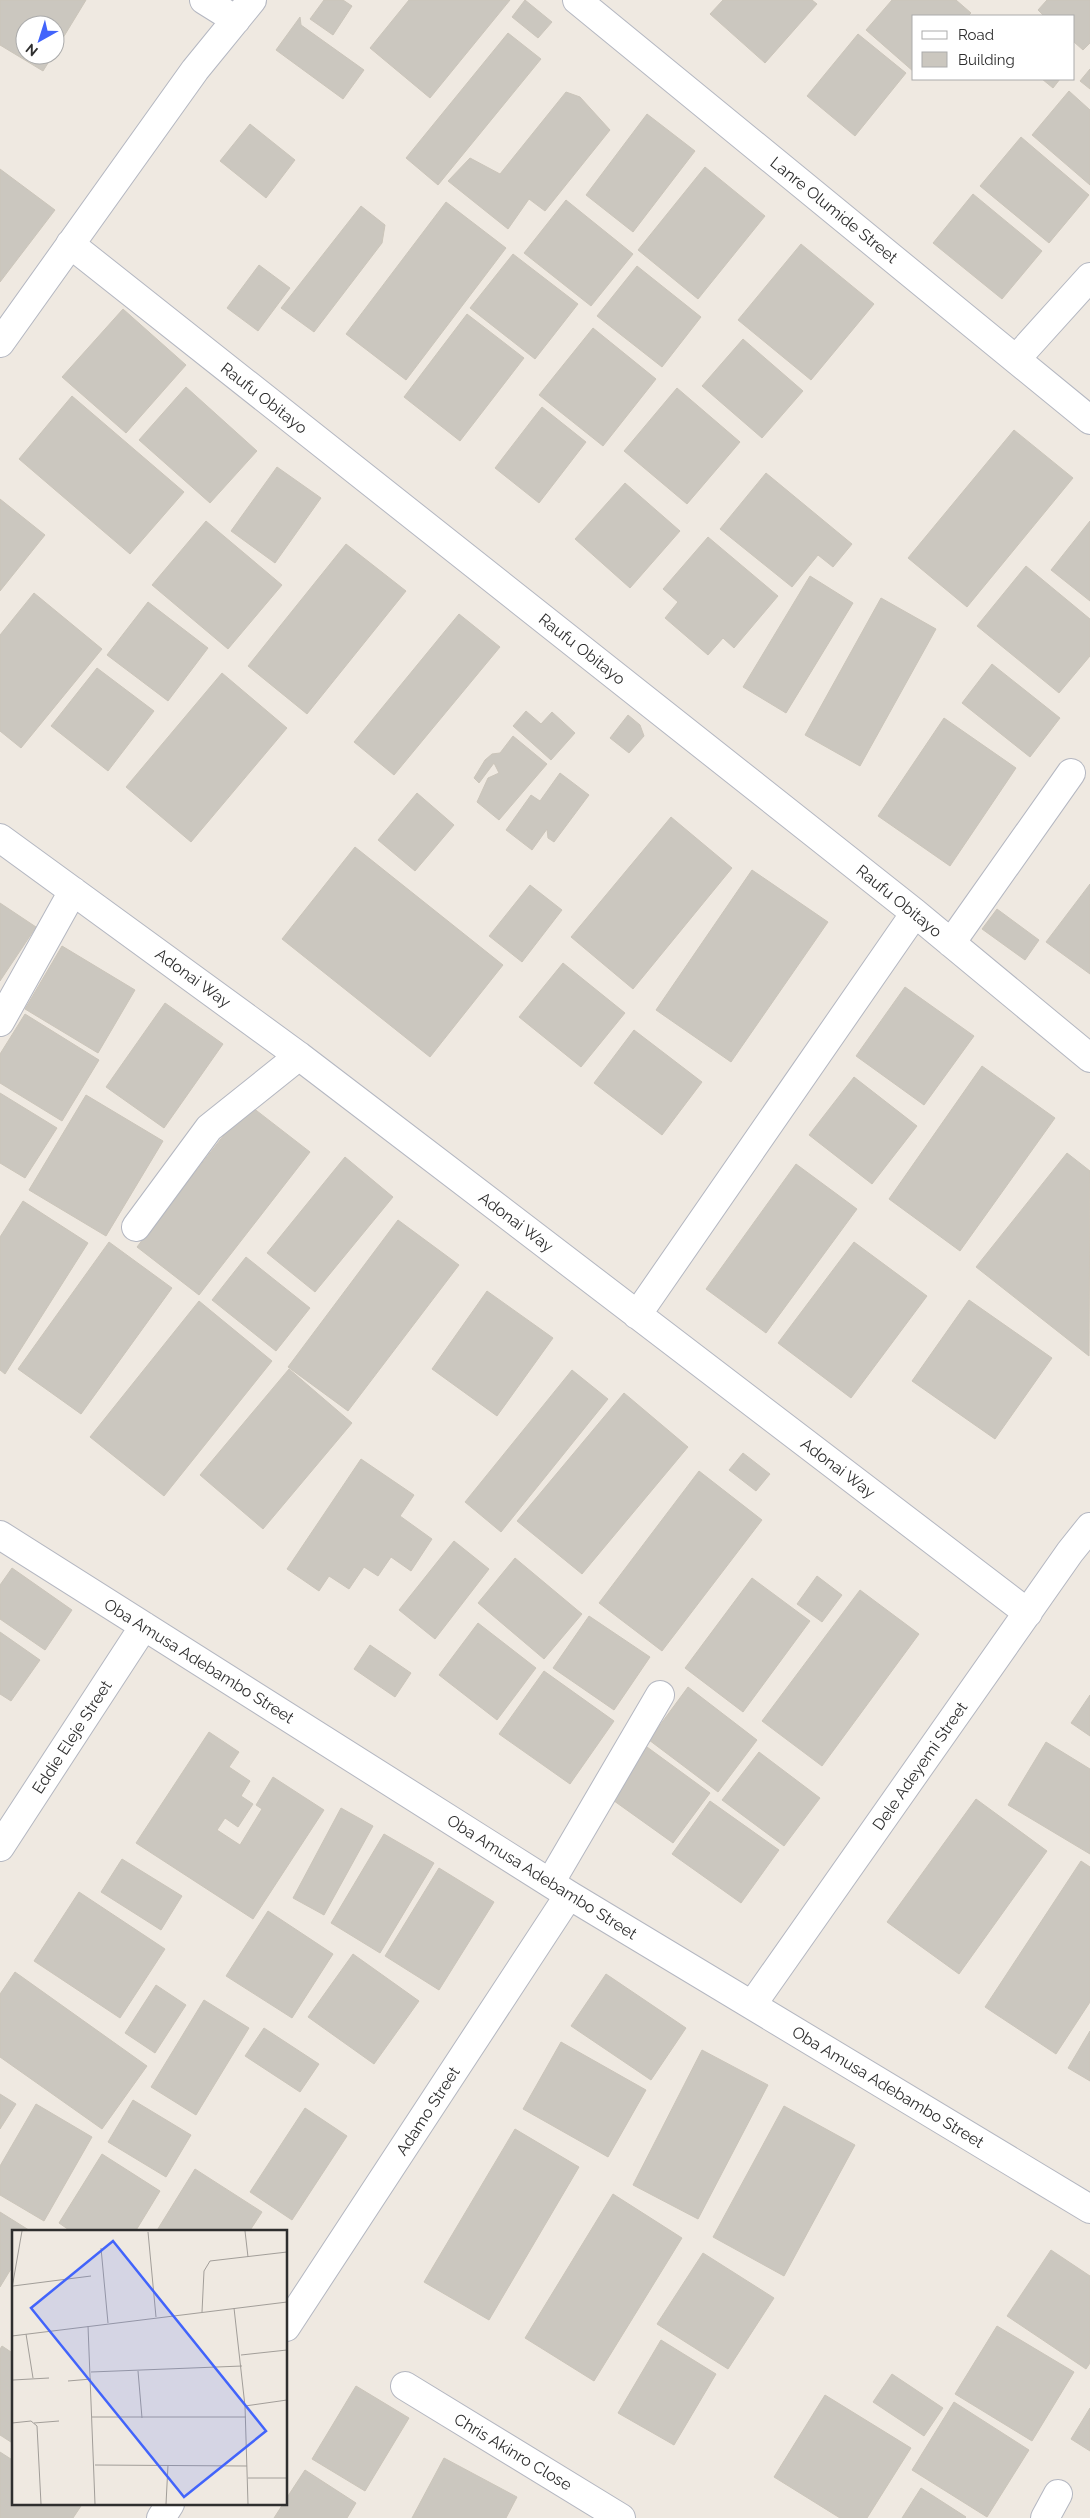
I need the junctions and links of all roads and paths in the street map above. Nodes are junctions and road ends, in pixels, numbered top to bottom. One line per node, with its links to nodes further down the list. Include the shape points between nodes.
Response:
1 (204, 0): 3 (street)
2 (577, 0): 7 (street, Lanre Olumide Street)
3 (244, 10): 4 (street, via 195,70)
4 (70, 244): 6 (street); 12 (street, Raufu Obitayo)
5 (1090, 277): 7 (street)
6 (2, 335)
7 (1016, 359): 8 (street, Lanre Olumide Street)
8 (1090, 420)
9 (1070, 773): 13 (street)
10 (0, 838): 11 (street, Adonai Way)
11 (73, 891): 14 (street); 15 (street, Adonai Way)
12 (915, 913): 13 (street, Raufu Obitayo); 18 (street)
13 (951, 943): 16 (street, Raufu Obitayo)
14 (0, 1022)
15 (299, 1056): 17 (street, via 209,1128); 18 (street, Adonai Way)
16 (1090, 1058)
17 (136, 1227)
18 (636, 1314): 22 (street, Adonai Way)
19 (1090, 1527): 21 (street, Dele Adeyemi Street)
20 (0, 1535): 23 (street, Oba Amusa Adebambo Street)
21 (1080, 1558): 22 (street, Dele Adeyemi Street)
22 (1028, 1613): 27 (street, Dele Adeyemi Street)
23 (144, 1626): 25 (street, Eddie Eleje Street); 26 (street, Oba Amusa Adebambo Street)
24 (660, 1695): 26 (street, Adamo Street)
25 (0, 1847)
26 (559, 1889): 27 (street, Oba Amusa Adebambo Street); 29 (street, Adamo Street)
27 (752, 2005): 28 (street, Oba Amusa Adebambo Street)
28 (1090, 2209)
29 (288, 2324)
30 (405, 2386): 34 (street, Chris Akinro Close)
31 (1058, 2494): 35 (street)
32 (169, 2506): 33 (street)
33 (161, 2518)
34 (621, 2518)
35 (1044, 2518)

